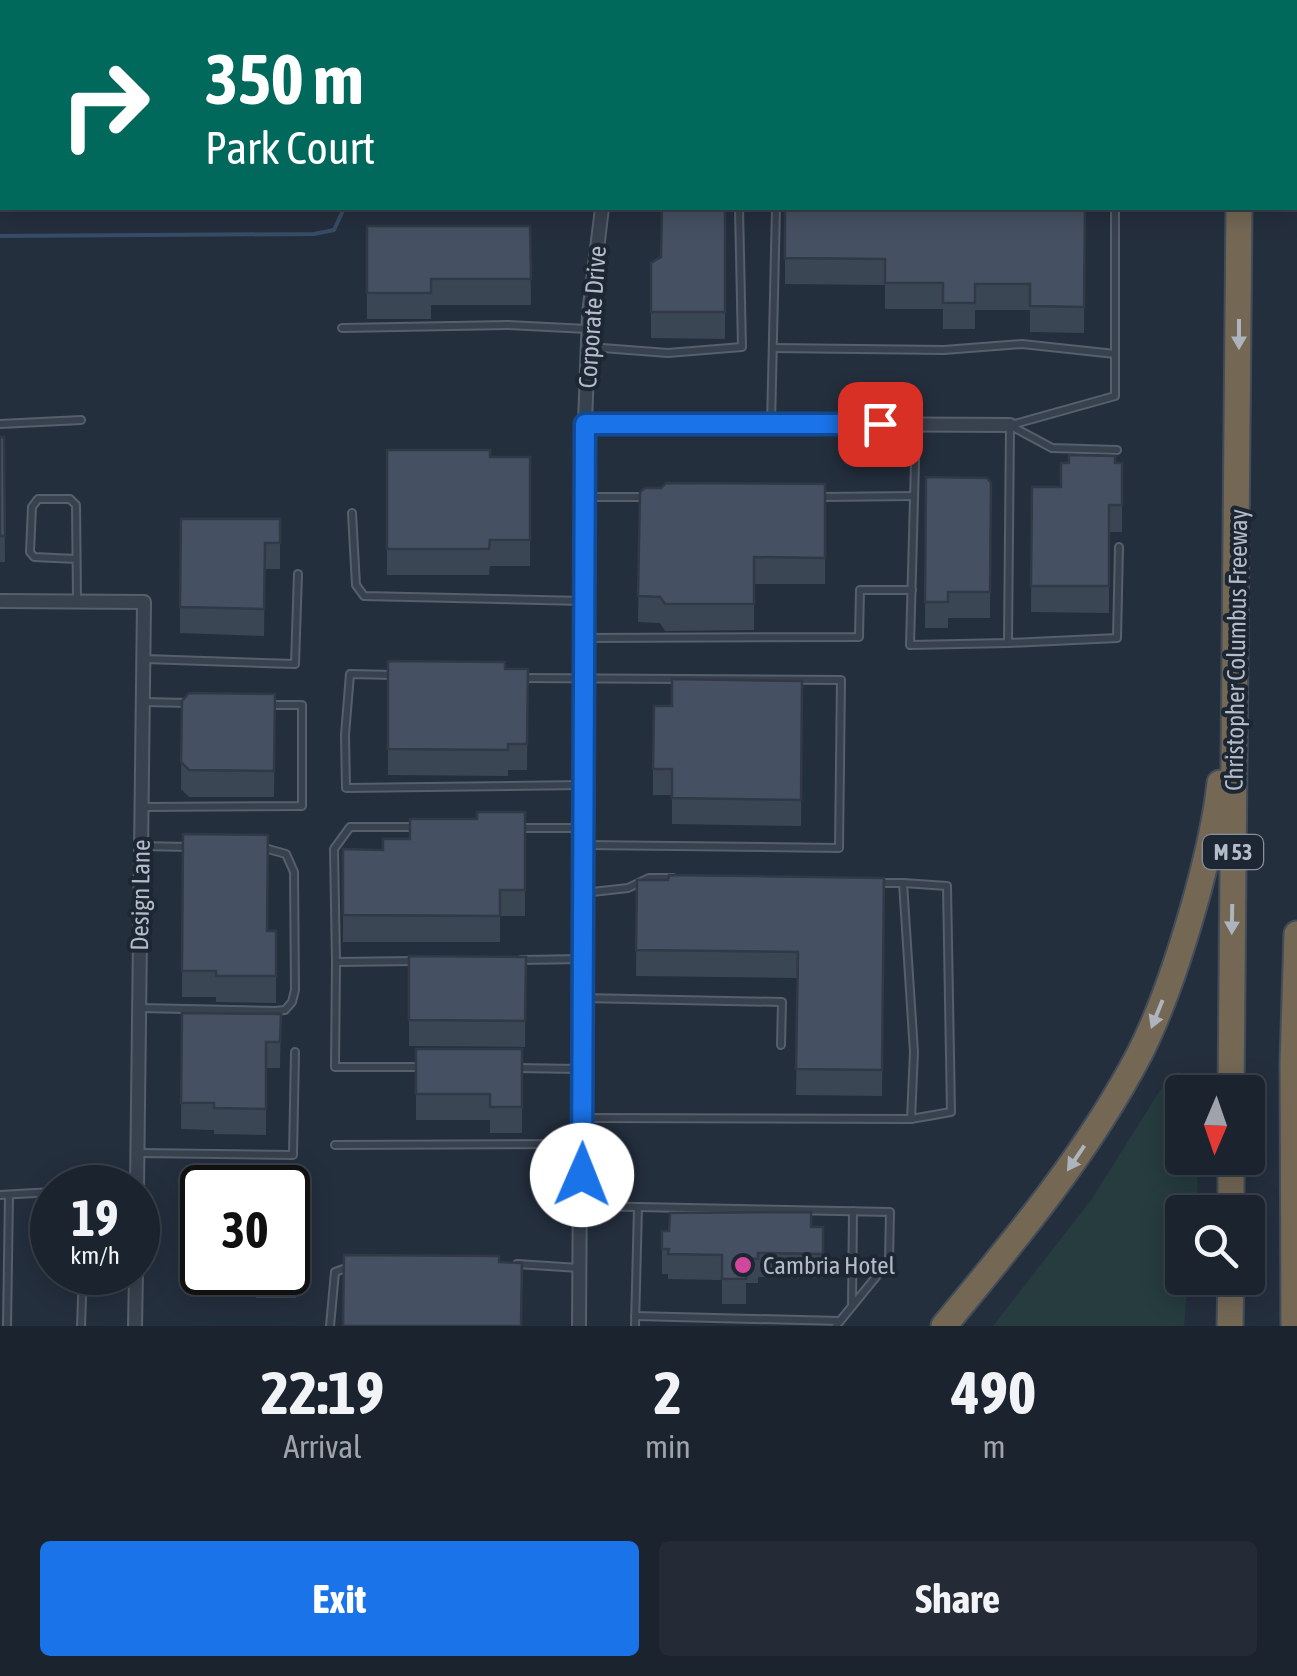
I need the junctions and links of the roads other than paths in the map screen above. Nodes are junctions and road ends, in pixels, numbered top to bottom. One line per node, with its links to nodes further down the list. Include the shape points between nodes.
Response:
1 (602, 210): 7 (street, Corporate Drive)
2 (739, 210): 8 (lane, via 742,347)
3 (776, 210): 9 (lane)
4 (1115, 210): 10 (lane)
5 (1239, 210): 30 (highway, Christopher Columbus Freeway / M 53, one-way to 30)
6 (342, 328): 7 (lane)
7 (588, 329): 8 (street, Corporate Drive)
8 (588, 347): 13 (street, Corporate Drive)
9 (773, 348): 10 (lane, via 1022,344); 15 (lane)
10 (1115, 354): 16 (lane, via 1115,396)
11 (82, 420): 12 (lane)
12 (0, 424)
13 (585, 424): 15 (street); 20 (street, Corporate Drive)
14 (916, 424): 15 (street); 16 (street); 19 (lane)
15 (771, 425)
16 (1010, 425): 17 (lane, via 1052,448); 32 (lane)
17 (1117, 450)
18 (817, 496): 19 (lane)
19 (914, 496): 26 (lane)
20 (585, 497): 21 (lane); 27 (street, Corporate Drive)
21 (662, 497)
22 (352, 513): 27 (lane, via 356,584 364,596)
23 (1119, 547): 32 (lane, via 1117,638)
24 (76, 560): 24 (lane, via 76,506 70,499 38,500 32,506 30,552); 29 (lane)
25 (298, 574): 33 (lane, via 296,664)
26 (912, 590): 31 (lane, via 860,590 860,637); 32 (lane, via 910,645)
27 (585, 601): 31 (street, Corporate Drive)
28 (0, 602): 29 (street)
29 (77, 602): 33 (street, Design Lane, via 144,602)
30 (1237, 611): 65 (highway, Christopher Columbus Freeway / M 53, one-way to 65); 92 (highway, one-way to 92, via 1217,811 1190,919 1153,1025 1065,1174)
31 (584, 638): 36 (street, Corporate Drive)
32 (1008, 642)
33 (144, 659): 37 (street, Design Lane)
34 (405, 675): 40 (lane, via 350,674 346,788)
35 (516, 678): 36 (lane)
36 (584, 679): 40 (street, Corporate Drive); 45 (lane, via 841,680 839,848)
37 (143, 702): 38 (lane); 41 (street, Design Lane)
38 (203, 703)
39 (262, 704): 41 (lane, via 302,705 302,806)
40 (583, 785): 44 (street, Corporate Drive)
41 (141, 807): 46 (street, Design Lane)
42 (428, 828): 57 (lane, via 350,827 341,835 334,849)
43 (505, 828): 44 (lane)
44 (583, 828): 45 (street, Corporate Drive)
45 (582, 845): 52 (street, Corporate Drive)
46 (140, 846): 47 (lane); 59 (street, Design Lane)
47 (200, 847)
48 (260, 847): 59 (lane, via 286,854 294,872 292,1002 275,1011)
49 (688, 879): 52 (lane, via 649,878)
50 (864, 882): 51 (lane)
51 (903, 883): 67 (lane, via 914,1052); 67 (lane, via 947,886 951,1112)
52 (582, 894): 54 (street, Corporate Drive)
53 (1297, 934): 94 (highway)
54 (582, 959): 55 (lane); 58 (street, Corporate Drive)
55 (506, 960)
56 (430, 961): 57 (lane)
57 (336, 962): 62 (lane, via 335,1067)
58 (581, 998): 60 (lane, via 782,1002); 64 (street, Corporate Drive)
59 (139, 1008): 70 (street, Design Lane)
60 (781, 1045)
61 (295, 1052): 70 (lane, via 293,1156)
62 (429, 1068)
63 (505, 1068): 64 (lane)
64 (580, 1069): 66 (street, Corporate Drive)
65 (1230, 1075)
66 (582, 1118): 67 (lane); 69 (street, Corporate Drive)
67 (911, 1119)
68 (335, 1144): 69 (lane)
69 (582, 1144): 74 (street, Corporate Drive)
70 (137, 1153): 71 (street, Design Lane)
71 (137, 1165)
72 (30, 1193): 73 (lane)
73 (4, 1195): 86 (lane)
74 (582, 1206): 75 (lane); 79 (street, Corporate Drive)
75 (638, 1207): 76 (lane); 84 (lane)
76 (852, 1211): 83 (lane); 83 (lane, via 890,1212 889,1261)
77 (512, 1264): 79 (lane)
78 (367, 1266): 89 (lane, via 335,1272)
79 (580, 1268): 90 (street, Corporate Drive)
80 (83, 1295): 87 (lane)
81 (136, 1295): 88 (street)
82 (1230, 1295): 93 (highway)
83 (852, 1307): 85 (lane)
84 (635, 1316): 85 (lane); 91 (lane)
85 (838, 1324)
86 (6, 1326)
87 (82, 1326)
88 (136, 1326)
89 (330, 1326)
90 (579, 1326)
91 (635, 1326)
92 (944, 1326)
93 (1230, 1326)
94 (1294, 1326)

